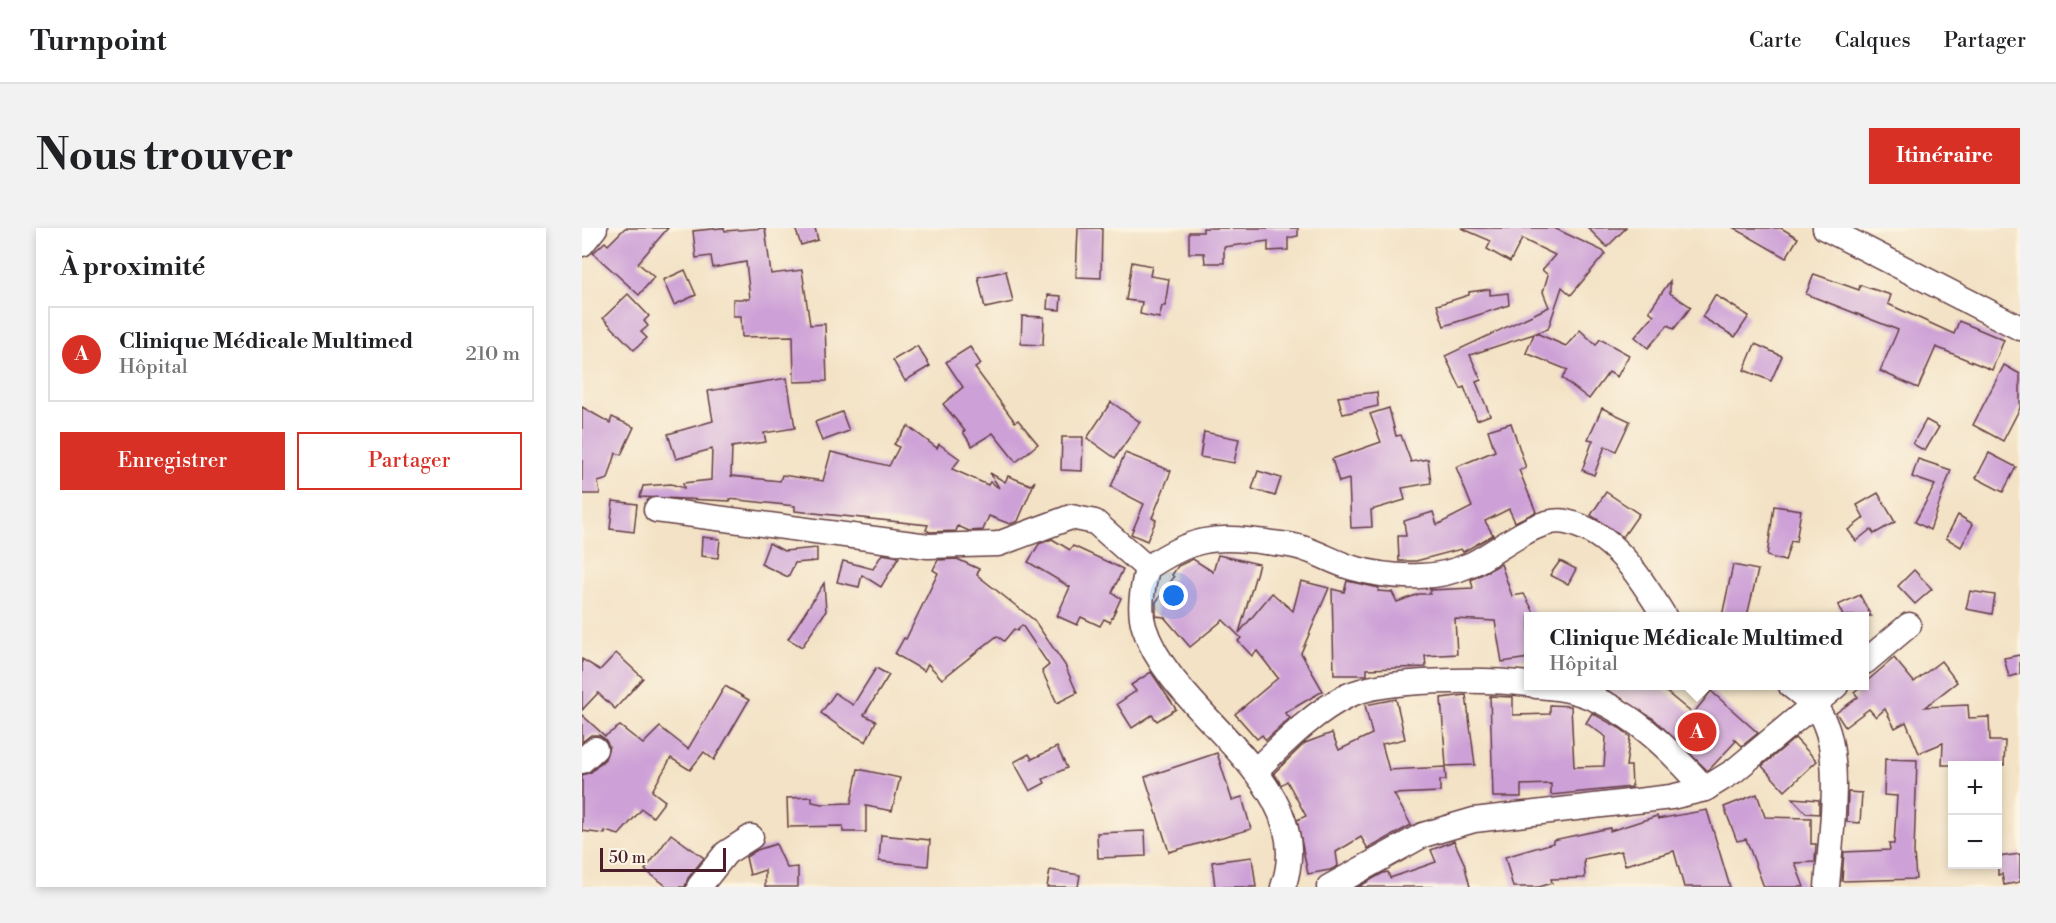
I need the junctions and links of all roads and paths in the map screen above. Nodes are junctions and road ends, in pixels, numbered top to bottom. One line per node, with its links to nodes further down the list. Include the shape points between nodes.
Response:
1 (595, 228): 3 (street)
2 (1825, 228): 4 (street)
3 (582, 244)
4 (2020, 328)
5 (656, 510): 6 (street, via 928,546 998,544 1071,517 1095,522)
6 (1147, 568): 7 (street, via 1204,539 1237,538 1300,547 1352,568 1383,574 1444,574 1474,563 1540,525 1563,521 1584,527 1610,544); 15 (street, via 1140,601 1155,654 1200,712)
7 (1661, 612)
8 (1909, 625): 9 (street)
9 (1869, 659)
10 (1524, 683): 15 (street, via 1439,682 1375,687 1323,711)
11 (1561, 690): 16 (street, via 1599,702 1643,728)
12 (1795, 690): 14 (street)
13 (1831, 690): 14 (street)
14 (1812, 706): 16 (street, via 1734,771); 21 (street, via 1825,722 1830,742 1832,803)
15 (1255, 771): 19 (street, via 1284,822 1290,853)
16 (1706, 789): 20 (street, via 1474,820 1423,835)
17 (751, 837): 18 (street, via 726,853)
18 (699, 887)
19 (1282, 887)
20 (1329, 887)
21 (1827, 887)

